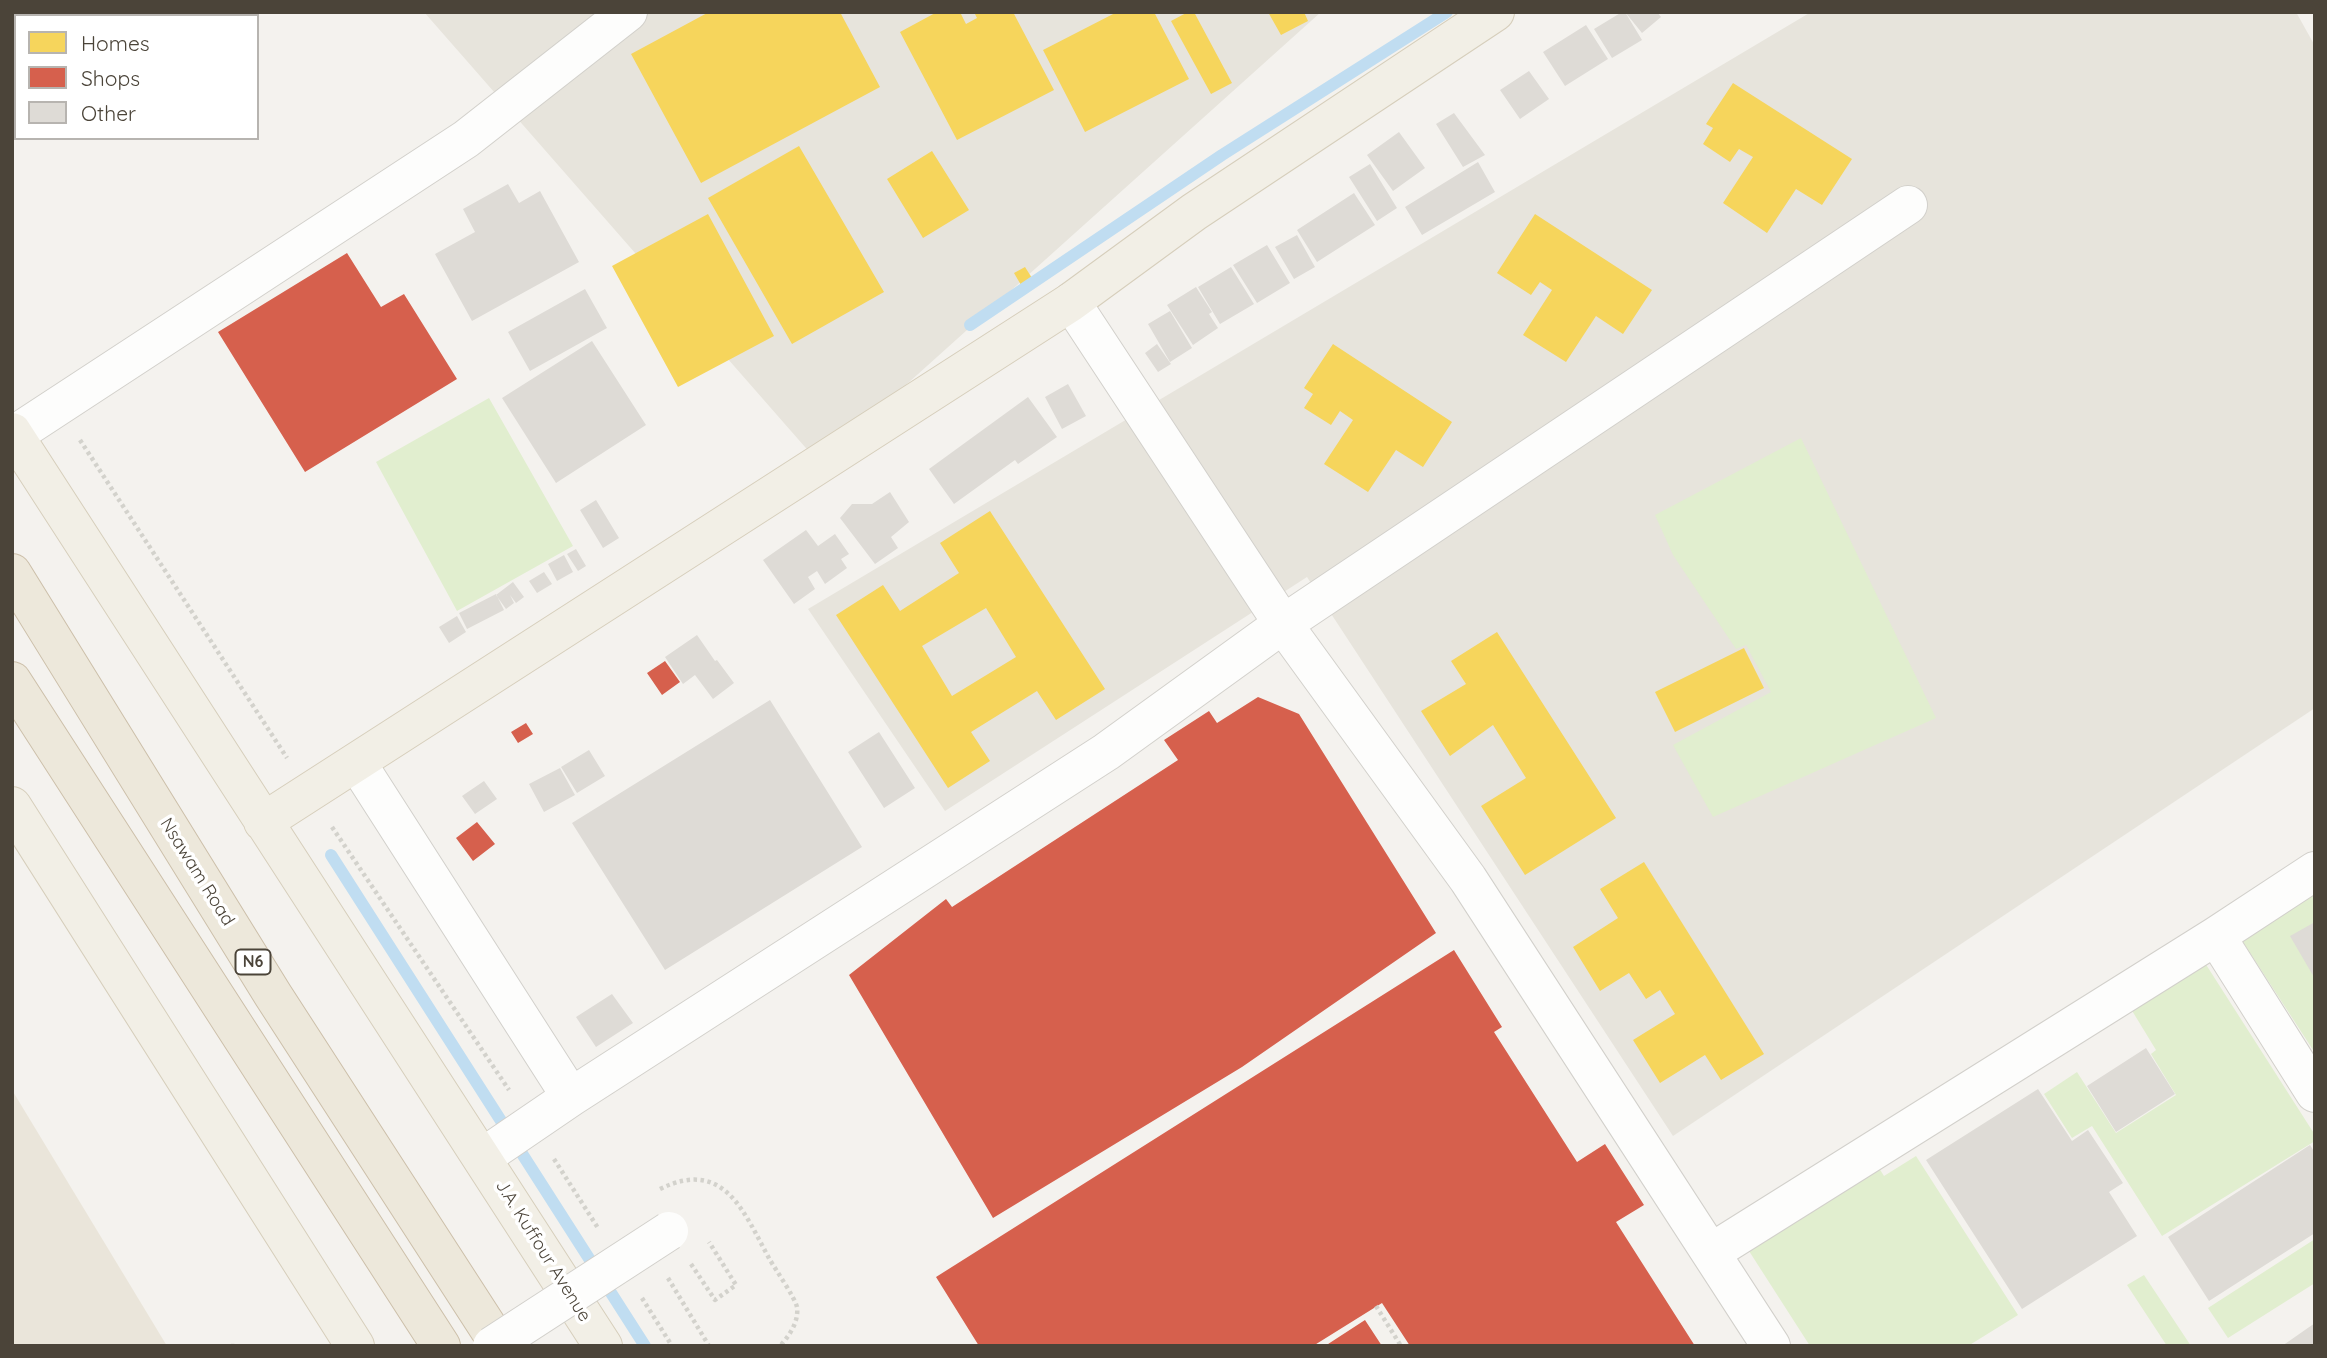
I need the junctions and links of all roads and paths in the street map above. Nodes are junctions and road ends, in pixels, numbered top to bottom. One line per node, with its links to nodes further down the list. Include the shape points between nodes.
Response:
1 (628, 12): 5 (street, via 466,139)
2 (1495, 12): 4 (main road, via 1194,212)
3 (1908, 205): 8 (street)
4 (1071, 302): 8 (street); 10 (main road)
5 (59, 407): 6 (street); 11 (path)
6 (13, 433): 13 (main road, J.A. Kuffour Avenue)
7 (12, 573): 30 (highway, Nsawam Road / N6, via 273,995)
8 (1283, 624): 17 (street, via 1106,752); 22 (street, via 1468,879)
9 (12, 681): 28 (highway)
10 (356, 763): 11 (main road); 17 (street)
11 (309, 793): 13 (main road); 18 (path)
12 (12, 806): 27 (main road)
13 (263, 822): 19 (main road, J.A. Kuffour Avenue)
14 (2315, 871): 15 (street)
15 (2216, 936): 16 (street); 22 (street)
16 (2315, 1093)
17 (571, 1097): 18 (street)
18 (532, 1124): 19 (street); 20 (path)
19 (483, 1157): 31 (main road, J.A. Kuffour Avenue)
20 (598, 1230)
21 (659, 1238): 29 (street, bridge); 33 (path)
22 (1712, 1252): 35 (street)
23 (736, 1285): 25 (path)
24 (635, 1288): 32 (path)
25 (715, 1300)
26 (1376, 1306): 34 (path)
27 (355, 1346)
28 (441, 1346)
29 (492, 1346)
30 (500, 1346)
31 (603, 1346)
32 (672, 1346)
33 (709, 1346)
34 (1401, 1346)
35 (1771, 1346)

